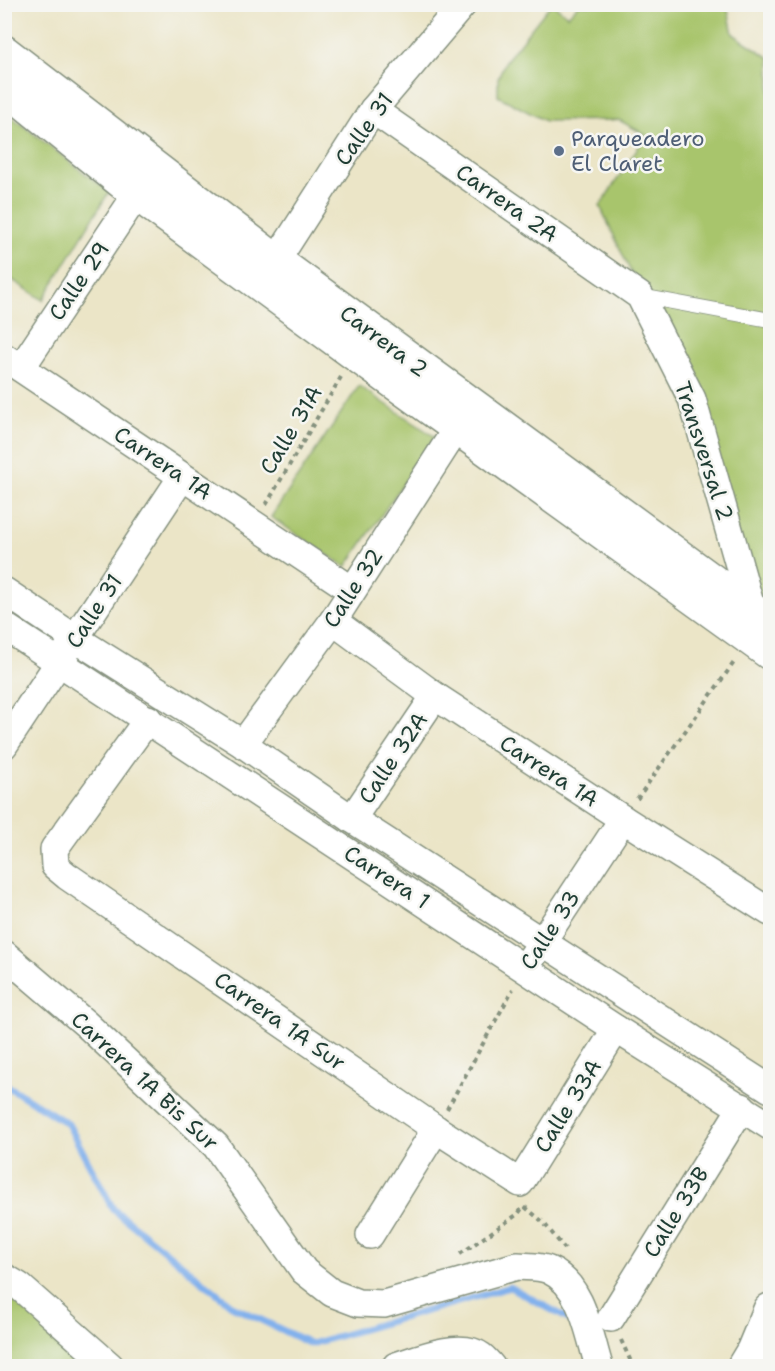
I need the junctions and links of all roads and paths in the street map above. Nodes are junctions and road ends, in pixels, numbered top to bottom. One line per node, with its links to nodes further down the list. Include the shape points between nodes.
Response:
1 (463, 4): 4 (street, Calle 31)
2 (4, 52): 6 (street, Carrera 2)
3 (4, 86): 5 (street, Carrera 2)
4 (373, 110): 6 (street, Calle 31); 7 (street, Carrera 2A)
5 (137, 194): 9 (street, Carrera 2); 10 (street, Calle 29)
6 (276, 261): 18 (street, Carrera 2)
7 (640, 296): 8 (lane); 18 (street, Transversal 2, via 692,399)
8 (771, 320)
9 (355, 354): 11 (street, Carrera 2); 13 (path, Calle 31A)
10 (13, 362): 12 (street, Carrera 1A)
11 (457, 429): 14 (street, Calle 32); 18 (street, Carrera 2)
12 (182, 477): 13 (street, Carrera 1A); 19 (street, Calle 31)
13 (255, 523): 14 (street, Carrera 1A)
14 (352, 590): 16 (street, Calle 32)
15 (4, 591): 19 (street, Carrera 1)
16 (333, 621): 21 (street, Carrera 1A); 23 (street, Calle 32)
17 (4, 626): 20 (street, Carrera 1)
18 (761, 632): 26 (path)
19 (76, 639): 20 (street, Calle 31); 23 (street, Carrera 1)
20 (60, 663): 22 (street, Carrera 1); 24 (street, Calle 31)
21 (435, 696): 25 (street, Calle 32A); 26 (street, Carrera 1A)
22 (148, 719): 30 (street, Carrera 1); 35 (street, Carrera 1A Sur, via 54,849 55,866)
23 (243, 744): 25 (street, Carrera 1)
24 (4, 745)
25 (352, 819): 28 (street, Carrera 1)
26 (623, 819): 27 (street, Carrera 1A); 28 (street, Calle 33)
27 (771, 912)
28 (541, 942): 30 (street, Calle 33); 32 (street, Carrera 1)
29 (4, 954): 45 (street, Carrera 1A Bis Sur, via 86,1024 216,1146 304,1271 332,1293 358,1303 384,1304 517,1266 549,1270 563,1280 578,1300)
30 (525, 968): 31 (street, Carrera 1); 35 (path, Calle 33)
31 (616, 1029): 33 (street, Carrera 1); 36 (street, Calle 33A)
32 (771, 1089)
33 (742, 1107): 34 (street, Carrera 1); 41 (street, Calle 33B)
34 (771, 1126)
35 (436, 1129): 36 (street, Carrera 1A Sur); 37 (street)
36 (522, 1195): 38 (path, via 518,1214)
37 (370, 1235)
38 (452, 1260)
39 (4, 1277): 42 (street)
40 (771, 1310): 46 (street)
41 (611, 1318)
42 (110, 1366)
43 (396, 1366): 44 (street, via 439,1351 479,1354)
44 (491, 1366)
45 (599, 1366)
46 (744, 1366)

